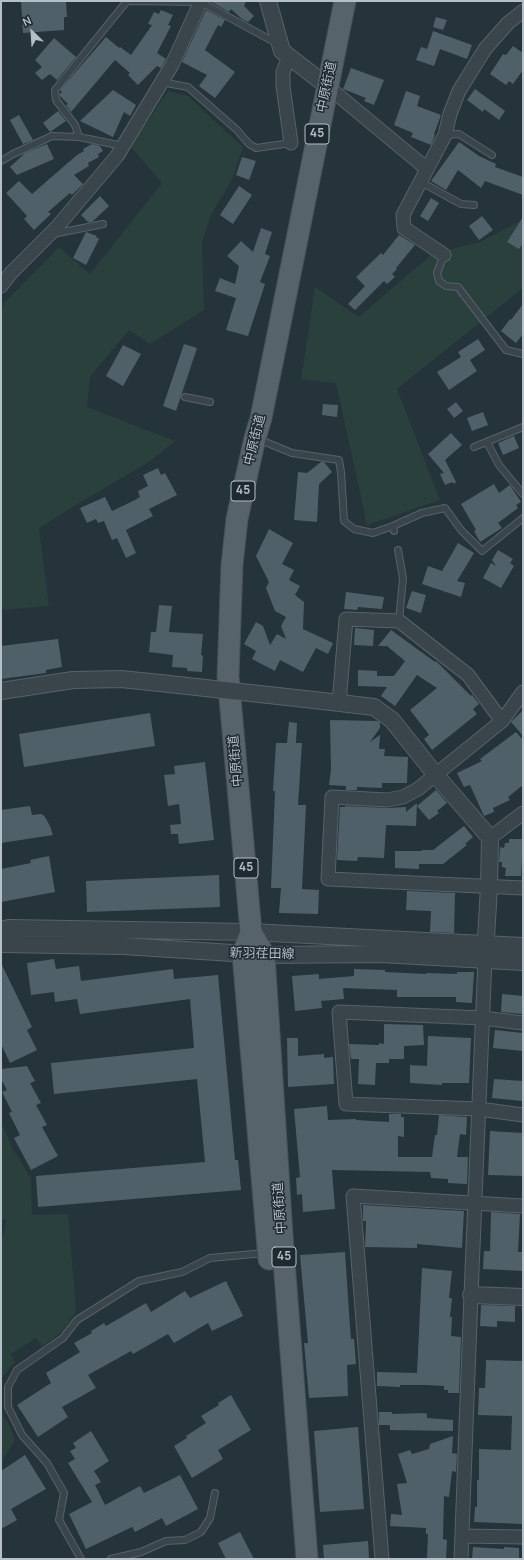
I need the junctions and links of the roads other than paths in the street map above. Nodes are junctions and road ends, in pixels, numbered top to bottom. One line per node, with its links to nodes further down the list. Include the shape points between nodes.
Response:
1 (201, 1): 5 (lane); 6 (street, via 172,65); 9 (lane, via 127,1 55,90 56,100 75,125)
2 (268, 1): 5 (street)
3 (345, 1): 7 (main road, 中原街道 / 45)
4 (523, 11): 8 (street, via 508,23 485,49 459,91)
5 (284, 51): 7 (street); 10 (street, via 283,86)
6 (161, 82): 10 (lane, via 188,87 256,148); 11 (street)
7 (326, 86): 14 (street); 25 (main road, 中原街道 / 45)
8 (445, 135): 12 (lane, via 459,134); 14 (street)
9 (79, 137): 11 (lane); 13 (lane, via 52,136)
10 (291, 143)
11 (123, 146): 18 (street)
12 (492, 155)
13 (1, 161)
14 (427, 169): 15 (street)
15 (421, 182): 16 (lane, via 461,204); 19 (street, via 403,215 404,228)
16 (474, 205)
17 (103, 224): 18 (lane)
18 (48, 236): 20 (street)
19 (444, 255): 21 (lane, via 437,273 439,281 446,286 458,288 506,350)
20 (1, 286)
21 (523, 354)
22 (185, 396): 23 (lane)
23 (210, 402)
24 (523, 427): 26 (lane)
25 (255, 438): 29 (lane, via 292,452 339,460 344,521 354,529 373,533 393,529 422,513 445,508 461,530 482,551); 42 (main road, 中原街道 / 45, via 237,519 232,565 228,676)
26 (487, 442): 27 (lane); 28 (lane, via 499,465)
27 (474, 447)
28 (523, 494)
29 (523, 518)
30 (398, 550): 31 (lane, via 403,578)
31 (399, 621): 34 (street, via 346,619); 35 (street, via 468,675)
32 (1, 691): 34 (street, bridge, via 73,680 121,679)
33 (523, 692): 35 (street)
34 (340, 704): 36 (street, via 374,708 392,720)
35 (502, 721): 36 (street)
36 (435, 774): 38 (street); 39 (street, via 418,789 403,797 387,800 332,797 328,879)
37 (523, 813): 38 (street)
38 (490, 838): 39 (street)
39 (489, 887): 40 (street); 45 (street)
40 (523, 888)
41 (1, 930): 42 (street, 新羽荏田線, via 9,928)
42 (251, 932): 45 (street, 新羽荏田線); 46 (main road, 中原街道 / 45); 47 (main road, 中原街道 / 45)
43 (1, 944): 46 (street, 新羽荏田線, via 123,946)
44 (523, 946): 45 (street, 新羽荏田線)
45 (485, 951): 47 (street, 新羽荏田線); 48 (street, 新羽荏田線); 49 (street)
46 (243, 954): 47 (street, 新羽荏田線); 55 (main road, 中原街道 / 45)
47 (264, 955): 64 (main road, 中原街道 / 45)
48 (523, 962)
49 (482, 1018): 50 (street); 51 (street); 51 (street, via 339,1012 346,1104)
50 (523, 1023)
51 (479, 1109): 52 (street); 53 (street)
52 (523, 1115)
53 (474, 1203): 54 (street); 56 (street); 65 (street, via 352,1196)
54 (523, 1206)
55 (269, 1253): 61 (lane, via 210,1258 182,1272 139,1281 77,1320 63,1338 17,1370 8,1387 8,1408 22,1435 47,1463 64,1493 59,1520); 63 (main road, 中原街道 / 45)
56 (471, 1295): 57 (street); 59 (street)
57 (523, 1297)
58 (215, 1493): 62 (lane, via 210,1518 201,1532 185,1540 166,1540 141,1552)
59 (462, 1536): 60 (street); 66 (street)
60 (523, 1537)
61 (81, 1559)
62 (111, 1559)
63 (292, 1559)
64 (307, 1559)
65 (382, 1559)
66 (462, 1559)

